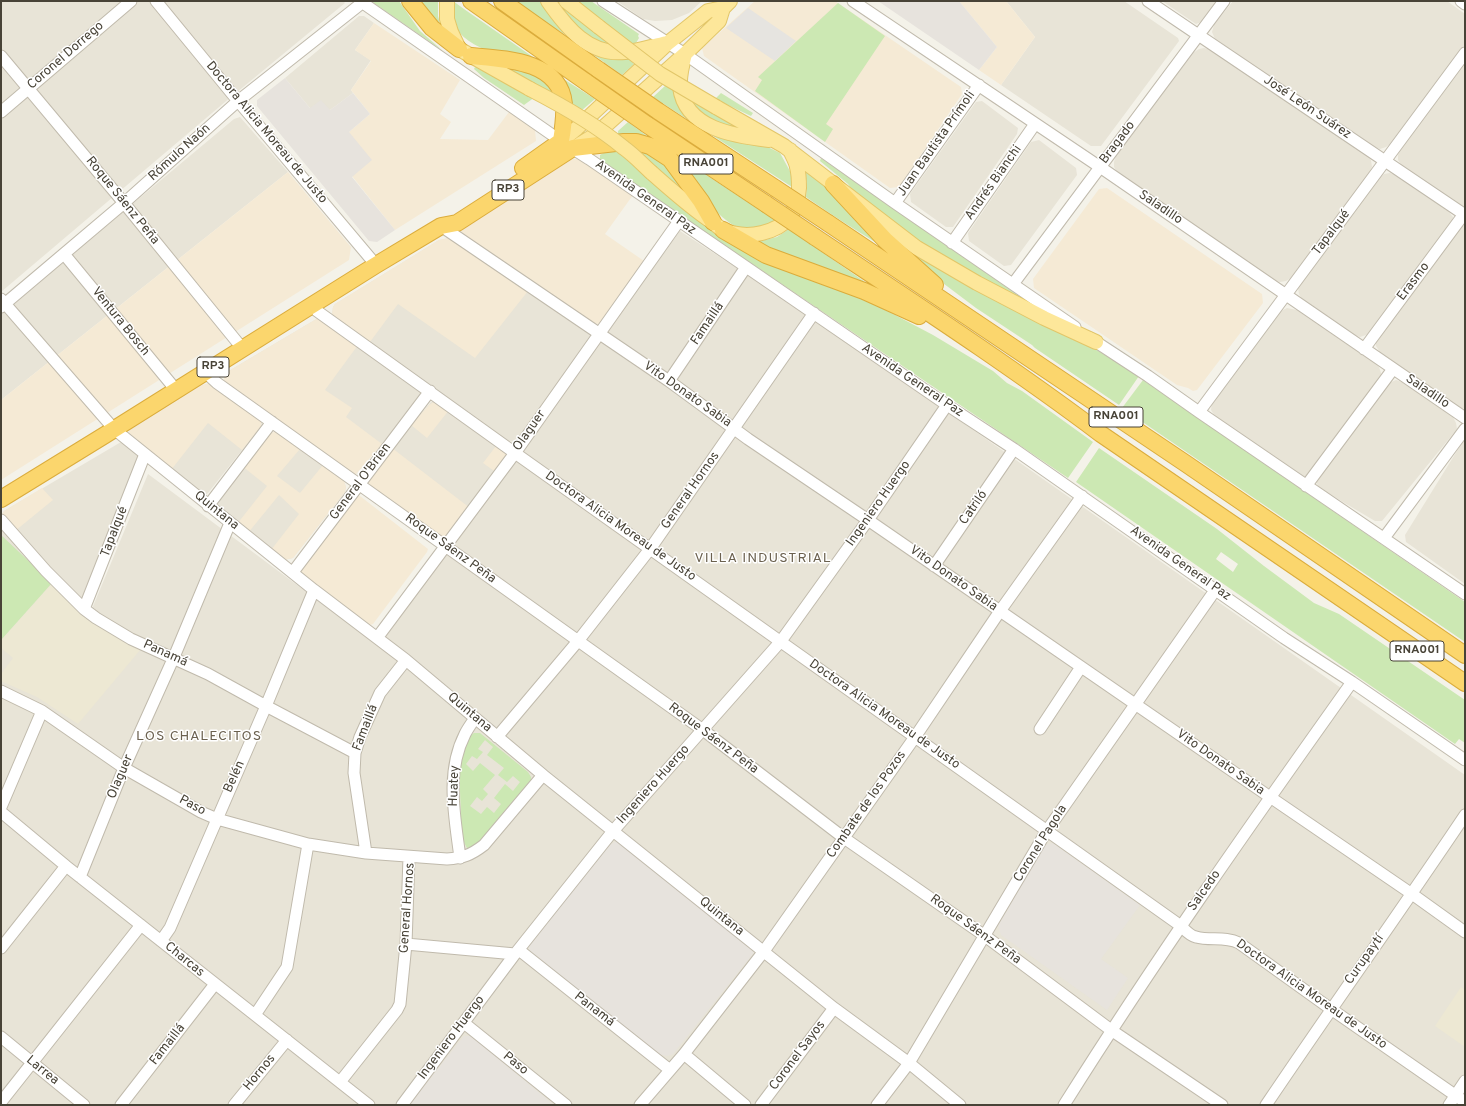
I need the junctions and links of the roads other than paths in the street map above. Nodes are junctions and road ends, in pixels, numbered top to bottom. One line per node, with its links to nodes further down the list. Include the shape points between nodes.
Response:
1 (131, 1): 24 (street, Coronel Dorrego)
2 (156, 1): 25 (street, Doctora Alicia Moreau de Justo)
3 (410, 1): 19 (highway, via 432,28)
4 (447, 1): 19 (main road, via 447,19 451,32)
5 (502, 1): 49 (highway, RNA001, bridge, via 599,70)
6 (548, 1): 18 (main road, via 576,35 599,48 624,52)
7 (566, 1): 28 (main road, bridge, via 660,74)
8 (853, 1): 23 (street, Saladillo)
9 (1148, 1): 17 (street, José León Suárez)
10 (1224, 1): 17 (street, Bragado)
11 (1461, 1): 16 (street)
12 (361, 2): 25 (street, Rómulo Naón); 29 (street, Avenida General Paz)
13 (472, 2): 51 (highway, RNA001, bridge, via 646,124)
14 (606, 2): 18 (street)
15 (727, 4): 18 (main road, via 708,11); 21 (main road, via 718,21)
16 (1465, 4)
17 (1199, 35): 31 (street, José León Suárez); 32 (street, Bragado)
18 (668, 43): 21 (street); 29 (main road, via 578,128)
19 (465, 52): 29 (highway, via 531,65 551,77 560,89 564,104); 39 (main road, bridge, via 598,128 625,148 687,204)
20 (1465, 53): 31 (street, Tapalqué)
21 (685, 54): 28 (main road, via 680,87 686,105 696,116 719,130 740,136); 29 (main road, via 595,135); 35 (street)
22 (1, 56): 24 (street, Roque Sáenz Peña)
23 (979, 85): 27 (street, Saladillo); 35 (street, Juan Bautista Prímoli)
24 (29, 88): 26 (street, Coronel Dorrego); 34 (street, Roque Sáenz Peña)
25 (238, 101): 34 (street, Rómulo Naón); 42 (street, Doctora Alicia Moreau de Justo)
26 (1, 112)
27 (1035, 124): 32 (street, Saladillo); 40 (street, Andrés Bianchi)
28 (775, 140): 30 (main road)
29 (567, 145): 37 (street, Avenida General Paz); 38 (highway, RP3, via 549,151 448,216); 39 (highway, via 636,142 660,151 676,166)
30 (790, 150): 33 (main road); 39 (main road, via 799,176 798,199 790,218 770,231 758,234 740,235)
31 (1385, 160): 36 (street, José León Suárez); 45 (street, Tapalqué)
32 (1100, 167): 44 (street, Bragado); 45 (street, Saladillo)
33 (833, 184): 49 (highway, via 885,240); 52 (main road, via 918,248 977,283)
34 (124, 203): 41 (street, Rómulo Naón); 53 (street, Roque Sáenz Peña)
35 (895, 203): 40 (street)
36 (1465, 215): 54 (street, Erasmo)
37 (679, 221): 43 (street, Avenida General Paz); 50 (street, Olaguer)
38 (441, 226): 42 (highway, RP3); 50 (street, Vito Donato Sabia)
39 (718, 226): 51 (highway, via 766,255 887,301)
40 (952, 243): 44 (street)
41 (64, 254): 46 (street, Rómulo Naón); 58 (street, Ventura Bosch)
42 (376, 264): 47 (highway, RP3)
43 (746, 267): 48 (street, Avenida General Paz); 57 (street, Famaillá)
44 (1013, 284): 52 (street)
45 (1286, 295): 54 (street, Saladillo); 61 (street, Tapalqué)
46 (2, 303): 64 (street, Quintana)
47 (312, 306): 53 (highway, RP3); 59 (street, Doctora Alicia Moreau de Justo)
48 (814, 313): 60 (street, Avenida General Paz); 65 (street, General Hornos)
49 (974, 321): 91 (highway, RNA001)
50 (598, 334): 57 (street, Vito Donato Sabia); 68 (street, Olaguer)
51 (965, 337): 96 (highway, RNA001, via 1113,442)
52 (1096, 342): 61 (street)
53 (242, 348): 56 (highway, RP3)
54 (1364, 349): 55 (street, Saladillo)
55 (1393, 369): 62 (street, Saladillo); 71 (street)
56 (205, 372): 58 (highway, RP3); 63 (street, Roque Sáenz Peña)
57 (669, 381): 65 (street, Vito Donato Sabia)
58 (176, 390): 64 (highway, RP3)
59 (430, 391): 68 (street, Doctora Alicia Moreau de Justo); 70 (street, General O'Brien)
60 (947, 405): 67 (street, Avenida General Paz); 76 (street, Ingeniero Huergo)
61 (1199, 412): 71 (street)
62 (1465, 418)
63 (272, 422): 70 (street, Roque Sáenz Peña); 74 (street)
64 (114, 429): 69 (street, Quintana); 73 (highway, RP3)
65 (734, 429): 76 (street, Vito Donato Sabia); 80 (street, General Hornos)
66 (1465, 429): 78 (street)
67 (1014, 449): 72 (street, Avenida General Paz); 81 (street, Catriló)
68 (515, 453): 79 (street, Olaguer); 80 (street, Doctora Alicia Moreau de Justo)
69 (145, 454): 74 (street, Quintana); 86 (street, Tapalqué)
70 (359, 484): 79 (street, Roque Sáenz Peña); 82 (street, General O'Brien)
71 (1306, 486): 78 (street)
72 (1082, 496): 83 (street, Avenida General Paz); 87 (street, Combate de los Pozos)
73 (1, 499)
74 (208, 506): 77 (street, Quintana)
75 (1, 520): 86 (street, Panamá)
76 (868, 520): 81 (street, Vito Donato Sabia); 90 (street, Ingeniero Huergo)
77 (230, 523): 82 (street, Quintana); 92 (street, Olaguer)
78 (1384, 538): 85 (street)
79 (446, 546): 88 (street, Olaguer); 89 (street, Roque Sáenz Peña)
80 (650, 549): 89 (street, General Hornos); 90 (street, Doctora Alicia Moreau de Justo)
81 (934, 566): 87 (street, Vito Donato Sabia)
82 (293, 572): 84 (street, Quintana)
83 (1216, 589): 95 (street, Avenida General Paz, via 1284,638); 98 (street, Coronel Pagola)
84 (314, 590): 88 (street, Quintana); 99 (street, Belén)
85 (1465, 594)
86 (84, 609): 92 (street, Panamá, via 131,639)
87 (1000, 611): 94 (street, Vito Donato Sabia); 105 (street, Combate de los Pozos)
88 (377, 638): 93 (street, Quintana)
89 (578, 641): 103 (street, Roque Sáenz Peña); 104 (street, General Hornos)
90 (780, 641): 103 (street, Ingeniero Huergo); 105 (street, Doctora Alicia Moreau de Justo)
91 (1465, 655)
92 (174, 657): 99 (street, Panamá); 108 (street, Olaguer)
93 (406, 660): 101 (street, Quintana); 106 (street, Famaillá, via 380,693)
94 (1081, 667): 98 (street, Vito Donato Sabia); 102 (street)
95 (1352, 682): 107 (street, Avenida General Paz); 110 (street, Salcedo)
96 (1465, 683)
97 (1, 691): 100 (street, Paso)
98 (1136, 705): 110 (street, Vito Donato Sabia); 116 (street, Coronel Pagola)
99 (266, 706): 106 (street, Panamá); 114 (street, Belén)
100 (42, 711): 108 (street, Paso); 111 (street)
101 (476, 718): 104 (street, Quintana); 121 (street, Huatey, via 465,734 453,776 453,803)
102 (1040, 729)
103 (703, 730): 115 (street, Ingeniero Huergo); 117 (street, Roque Sáenz Peña)
104 (497, 737): 109 (street, Quintana)
105 (915, 737): 116 (street, Doctora Alicia Moreau de Justo); 117 (street, Combate de los Pozos)
106 (355, 753): 119 (street, Famaillá, via 354,774)
107 (1465, 760)
108 (124, 768): 114 (street, Paso, via 201,812); 123 (street, Olaguer)
109 (544, 775): 115 (street, Quintana); 121 (street, General Hornos, via 484,845 473,854)
110 (1270, 797): 124 (street, Vito Donato Sabia); 126 (street, Salcedo)
111 (1, 807)
112 (1, 812): 122 (street, Charcas)
113 (1465, 815): 124 (street, Curupaytí)
114 (217, 818): 118 (street, Paso); 129 (street, Belén)
115 (613, 831): 132 (street, Quintana); 133 (street, Ingeniero Huergo)
116 (1046, 832): 126 (street, Doctora Alicia Moreau de Justo); 128 (street, Coronel Pagola)
117 (844, 838): 128 (street, Roque Sáenz Peña); 132 (street, Combate de los Pozos)
118 (308, 844): 119 (street, Paso); 137 (street, via 288,967)
119 (366, 853): 120 (street, Paso)
120 (409, 857): 121 (street, General Hornos); 130 (street, General Hornos)
121 (460, 858)
122 (66, 866): 123 (street, Charcas); 131 (street)
123 (80, 877): 125 (street, Charcas)
124 (1412, 894): 127 (street, Vito Donato Sabia); 136 (street, Curupaytí)
125 (141, 925): 129 (street, Charcas); 143 (street)
126 (1181, 926): 136 (street, Doctora Alicia Moreau de Justo, via 1196,937 1230,939 1239,943); 139 (street, Salcedo)
127 (1465, 932)
128 (985, 936): 139 (street, Roque Sáenz Peña); 144 (street, Coronel Pagola)
129 (162, 941): 134 (street, Charcas)
130 (406, 944): 133 (street); 147 (street, General Hornos, via 398,1010)
131 (1, 948)
132 (764, 951): 135 (street, Quintana); 142 (street, Combate de los Pozos)
133 (517, 952): 138 (street, Ingeniero Huergo); 145 (street, Panamá)
134 (215, 984): 137 (street, Charcas); 152 (street, Famaillá)
135 (834, 1008): 144 (street, Quintana); 159 (street, Coronel Sayos)
136 (1331, 1009): 148 (street, Doctora Alicia Moreau de Justo); 164 (street, Curupaytí)
137 (255, 1015): 141 (street, Charcas)
138 (464, 1022): 155 (street, Ingeniero Huergo); 156 (street, Paso)
139 (1111, 1030): 162 (street, Salcedo); 163 (street, Roque Sáenz Peña)
140 (1, 1037): 143 (street, Larrea)
141 (286, 1040): 147 (street, Charcas); 153 (street, Hornos)
142 (684, 1054): 145 (street, Combate de los Pozos); 158 (street)
143 (32, 1063): 149 (street); 151 (street, Larrea)
144 (909, 1063): 160 (street, Coronel Pagola); 161 (street, Quintana)
145 (670, 1070): 157 (street, Combate de los Pozos)
146 (1465, 1081): 148 (street)
147 (340, 1082): 154 (street, Charcas)
148 (1455, 1096): 150 (street, Doctora Alicia Moreau de Justo); 165 (street)
149 (1, 1102)
150 (1465, 1102)
151 (84, 1105)
152 (121, 1105)
153 (234, 1105)
154 (369, 1105)
155 (402, 1105)
156 (566, 1105)
157 (640, 1105)
158 (745, 1105)
159 (761, 1105)
160 (876, 1105)
161 (960, 1105)
162 (1064, 1105)
163 (1222, 1105)
164 (1266, 1105)
165 (1449, 1105)

